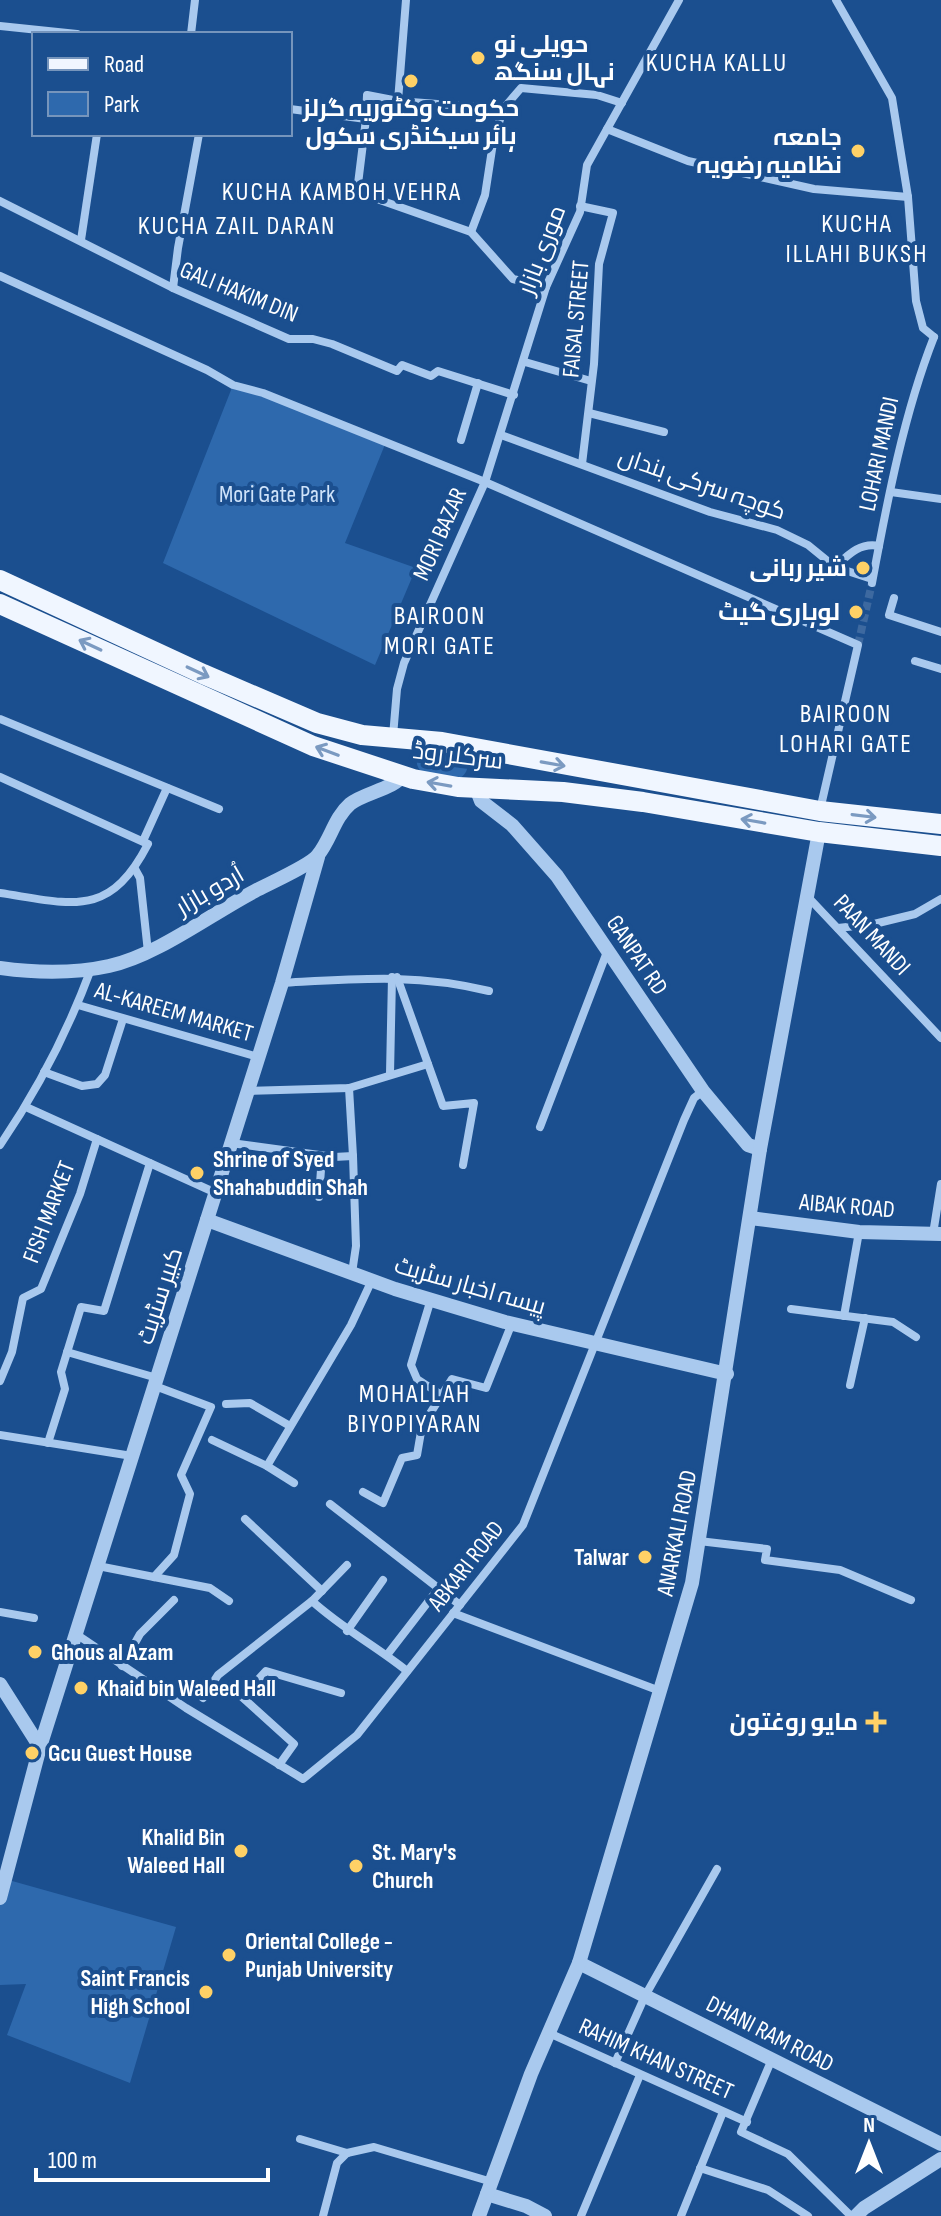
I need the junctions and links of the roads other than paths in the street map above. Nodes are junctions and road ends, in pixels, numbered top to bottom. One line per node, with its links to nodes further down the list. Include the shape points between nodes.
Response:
1 (195, 0): 7 (street)
2 (406, 0): 8 (street)
3 (679, 0): 9 (street, موری بازار)
4 (836, 0): 16 (street, via 892,98)
5 (0, 26): 6 (street)
6 (58, 32)
7 (191, 32)
8 (398, 101): 11 (street); 12 (street, via 367,95)
9 (622, 103): 11 (street, via 597,95 521,88); 13 (street, موری بازار)
10 (292, 109): 12 (street)
11 (503, 109): 19 (street, via 485,195)
12 (366, 119): 19 (street, via 357,192)
13 (607, 129): 16 (street, via 688,161 814,189); 18 (street, موری بازار, via 587,165)
14 (97, 136): 20 (street)
15 (199, 136): 23 (street)
16 (908, 197): 24 (street, via 916,301 923,328)
17 (0, 201): 20 (street, GALI HAKIM DIN)
18 (580, 206): 22 (street, موری بازار); 26 (street, FAISAL STREET, via 613,213 599,264)
19 (471, 232): 22 (street, via 513,279)
20 (81, 240): 23 (street, GALI HAKIM DIN)
21 (0, 276): 34 (street, via 233,385)
22 (546, 287): 25 (street, موری بازار)
23 (173, 288): 27 (street, GALI HAKIM DIN, via 289,339 332,344 397,371 402,365 431,376 438,371)
24 (937, 336): 35 (street, LOHARI MANDI, via 910,404)
25 (525, 362): 26 (street); 28 (street, موری بازار)
26 (591, 381): 29 (street, FAISAL STREET)
27 (478, 383): 28 (street, GALI HAKIM DIN); 32 (street)
28 (514, 395): 31 (street, موری بازار)
29 (589, 413): 30 (street); 33 (street, FAISAL STREET)
30 (664, 432)
31 (501, 435): 33 (street, کوچہ سرکی بنداں); 34 (street, موری بازار)
32 (461, 440)
33 (582, 464): 38 (street, کوچہ سرکی بنداں, via 710,512 777,530 808,545)
34 (485, 482): 47 (street, MORI BAZAR, via 404,663 396,697); 54 (street, via 858,645)
35 (891, 492): 36 (street); 37 (street, LOHARI MANDI)
36 (941, 499)
37 (879, 546): 38 (street, via 864,545); 40 (street, LOHARI MANDI)
38 (835, 567): 40 (street, کوچہ سرکی بنداں)
39 (0, 580): 47 (main road, سرکلر روڈ, one-way to 47, via 305,718 338,730)
40 (872, 581)
41 (894, 598): 43 (street, via 889,615)
42 (1, 609): 49 (main road, سرکلر روڈ, one-way to 42, via 313,746)
43 (941, 632)
44 (915, 661): 45 (street)
45 (941, 669)
46 (0, 719): 51 (street)
47 (400, 739): 48 (main road, سرکلر روڈ); 49 (main road)
48 (474, 748): 52 (main road); 54 (main road, سرکلر روڈ, one-way to 54)
49 (402, 775): 52 (main road, سرکلر روڈ, one-way to 49); 59 (street, via 348,806)
50 (0, 777): 57 (street)
51 (167, 788): 53 (street); 57 (street)
52 (476, 788): 56 (main road, سرکلر روڈ, one-way to 52, via 643,802); 66 (street, GANPAT RD, via 481,801 537,852)
53 (219, 809)
54 (820, 811): 55 (main road, سرکلر روڈ, one-way to 55)
55 (941, 824)
56 (819, 832): 58 (main road, سرکلر روڈ); 62 (street, ANARKALI ROAD)
57 (143, 841): 60 (street, via 148,844)
58 (941, 846)
59 (318, 857): 65 (street, اُردو بازار); 70 (street, کبیر سٹریٹ)
60 (135, 869): 61 (street, via 91,902); 65 (street)
61 (0, 893)
62 (806, 895): 64 (street, PAAN MANDI); 87 (street, ANARKALI ROAD)
63 (941, 899): 64 (street, via 915,914)
64 (838, 928): 74 (street, PAAN MANDI)
65 (148, 952): 68 (street, اُردو بازار)
66 (607, 952): 81 (street, GANPAT RD); 83 (street)
67 (0, 968): 68 (street, اُردو بازار)
68 (91, 969): 72 (street)
69 (394, 977): 70 (street); 71 (street, via 456,982); 76 (street); 78 (street)
70 (282, 983): 75 (street, کبیر سٹریٹ)
71 (489, 991)
72 (78, 1005): 73 (street, AL-KAREEM MARKET); 77 (street)
73 (123, 1019): 75 (street, AL-KAREEM MARKET); 77 (street, via 105,1075 97,1084 82,1086)
74 (941, 1038)
75 (258, 1057): 80 (street, کبیر سٹریٹ)
76 (428, 1064): 78 (street); 91 (street, via 443,1106 474,1103)
77 (44, 1072): 82 (street)
78 (390, 1074): 79 (street)
79 (349, 1088): 80 (street); 89 (street)
80 (248, 1091): 85 (street, کبیر سٹریٹ)
81 (703, 1091): 87 (street, GANPAT RD, via 748,1145); 107 (street, ABKARI ROAD, via 684,1120)
82 (26, 1107): 84 (street); 86 (street)
83 (540, 1127)
84 (97, 1139): 90 (street); 110 (street, FISH MARKET, via 41,1289 23,1298)
85 (231, 1143): 88 (street); 93 (street, کبیر سٹریٹ)
86 (0, 1145)
87 (760, 1149): 95 (street, ANARKALI ROAD)
88 (322, 1156): 89 (street); 94 (street)
89 (353, 1156): 99 (street)
90 (150, 1163): 93 (street); 108 (street, via 104,1311 81,1307)
91 (463, 1165)
92 (941, 1184): 98 (street)
93 (216, 1193): 96 (street, کبیر سٹریٹ)
94 (319, 1197)
95 (750, 1218): 97 (street, AIBAK ROAD); 109 (street, ANARKALI ROAD)
96 (207, 1220): 99 (street, پیسہ اخبار سٹریٹ); 111 (street, کبیر سٹریٹ)
97 (859, 1232): 98 (street, AIBAK ROAD); 103 (street)
98 (937, 1234)
99 (352, 1273): 100 (street, پیسہ اخبار سٹریٹ)
100 (372, 1280): 101 (street, پیسہ اخبار سٹریٹ); 115 (street)
101 (431, 1299): 105 (street, پیسہ اخبار سٹریٹ); 113 (street, via 411,1365 417,1379)
102 (791, 1309): 103 (street)
103 (844, 1316): 104 (street)
104 (865, 1318): 106 (street, via 893,1322); 112 (street)
105 (512, 1323): 107 (street, پیسہ اخبار سٹریٹ); 113 (street, via 486,1388 452,1379)
106 (916, 1337)
107 (596, 1341): 109 (street, پیسہ اخبار سٹریٹ); 136 (street, ABKARI ROAD, via 523,1525)
108 (67, 1352): 111 (street); 118 (street, via 61,1372 65,1389)
109 (727, 1374): 125 (street, ANARKALI ROAD)
110 (0, 1381)
111 (156, 1382): 119 (street, کبیر سٹریٹ); 128 (street, via 211,1407 181,1475 190,1494 174,1555)
112 (850, 1385)
113 (440, 1394): 122 (street, via 422,1426 417,1455 402,1458 383,1503)
114 (226, 1404): 115 (street, via 250,1403)
115 (290, 1426): 120 (street)
116 (0, 1435): 118 (street)
117 (212, 1440): 120 (street)
118 (48, 1443): 119 (street)
119 (132, 1456): 127 (street, کبیر سٹریٹ)
120 (267, 1466): 121 (street)
121 (294, 1483)
122 (363, 1492)
123 (330, 1504): 130 (street)
124 (245, 1519): 131 (street)
125 (699, 1541): 133 (street, via 767,1549 765,1560 840,1570); 145 (street, ANARKALI ROAD)
126 (347, 1565): 131 (street)
127 (98, 1566): 128 (street); 140 (street, کبیر سٹریٹ)
128 (154, 1577): 134 (street, via 210,1588)
129 (383, 1580): 139 (street)
130 (438, 1589): 136 (street); 141 (street)
131 (322, 1591): 135 (street)
132 (174, 1600): 142 (street, via 140,1634)
133 (911, 1600)
134 (229, 1601)
135 (312, 1601): 139 (street); 147 (street, via 218,1675)
136 (456, 1609): 143 (street, ABKARI ROAD); 145 (street)
137 (0, 1612): 138 (street)
138 (34, 1618)
139 (347, 1631): 141 (street)
140 (76, 1634): 142 (street, ABKARI ROAD); 148 (street, کبیر سٹریٹ)
141 (387, 1655): 143 (street)
142 (122, 1666): 149 (street, ABKARI ROAD)
143 (407, 1671): 149 (street, ABKARI ROAD, via 357,1735 303,1779)
144 (0, 1684): 148 (street)
145 (660, 1691): 152 (street, ANARKALI ROAD)
146 (341, 1693): 149 (street, via 266,1671 242,1697 294,1744)
147 (203, 1698)
148 (40, 1747): 151 (street, کبیر سٹریٹ)
149 (279, 1765)
150 (717, 1869): 153 (street)
151 (0, 1898)
152 (579, 1963): 153 (street, DHANI RAM ROAD); 154 (street, ANARKALI ROAD)
153 (645, 1996): 155 (street, DHANI RAM ROAD); 156 (street)
154 (549, 2033): 156 (street, RAHIM KHAN STREET); 165 (street, ANARKALI ROAD)
155 (772, 2059): 159 (street, RAHIM KHAN STREET); 161 (street, DHANI RAM ROAD)
156 (615, 2063): 157 (street, RAHIM KHAN STREET)
157 (640, 2075): 158 (street, RAHIM KHAN STREET); 169 (street)
158 (723, 2112): 159 (street, RAHIM KHAN STREET); 164 (street)
159 (747, 2122): 172 (street, RAHIM KHAN STREET, via 741,2132 788,2154)
160 (300, 2139): 162 (street)
161 (941, 2144)
162 (347, 2153): 165 (street, via 374,2147); 166 (street, via 337,2163)
163 (941, 2159): 172 (street)
164 (700, 2168): 170 (street); 171 (street, via 768,2190)
165 (490, 2188): 167 (street, ANARKALI ROAD); 168 (street)
166 (323, 2216)
167 (479, 2216)
168 (545, 2216)
169 (581, 2216)
170 (681, 2216)
171 (808, 2216)
172 (854, 2216)

